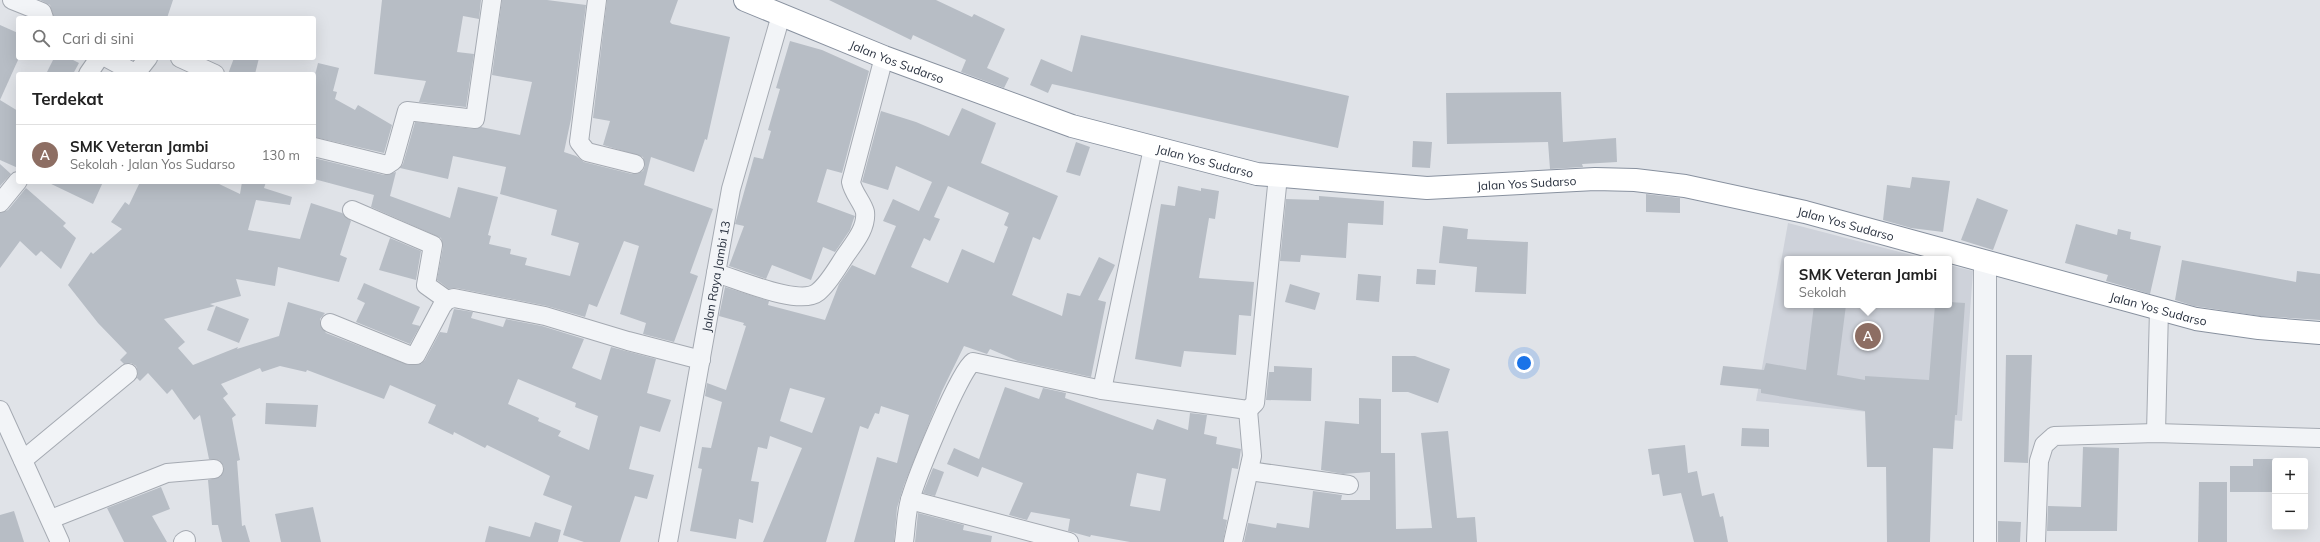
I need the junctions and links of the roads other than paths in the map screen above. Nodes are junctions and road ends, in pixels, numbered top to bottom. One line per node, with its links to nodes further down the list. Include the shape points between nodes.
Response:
1 (12, 0): 6 (street, via 42,12)
2 (492, 0): 16 (street, via 475,119 407,111 393,161 387,165)
3 (597, 0): 18 (street, via 579,142 587,152)
4 (745, 0): 5 (highway, Jalan Yos Sudarso)
5 (781, 15): 7 (highway, Jalan Yos Sudarso); 24 (street, Jalan Raya Jambi 13, via 731,189)
6 (43, 16)
7 (884, 57): 17 (highway, Jalan Yos Sudarso, via 1072,126); 24 (street, via 851,182 853,192 864,210 865,222 828,281 812,296 797,297)
8 (98, 60): 12 (street)
9 (110, 60): 13 (street)
10 (146, 60): 14 (street)
11 (184, 60): 15 (street)
12 (89, 72)
13 (131, 72)
14 (137, 72)
15 (211, 72)
16 (316, 147)
17 (1153, 148): 19 (highway, Jalan Yos Sudarso, via 1257,174); 31 (street)
18 (635, 164)
19 (1278, 176): 23 (highway, Jalan Yos Sudarso, via 1427,188 1595,179 1678,185 1805,212); 33 (street, via 1255,403)
20 (16, 183): 21 (street)
21 (0, 203)
22 (352, 210): 25 (street, via 433,245 426,285)
23 (1985, 262): 26 (highway, Jalan Yos Sudarso); 47 (street)
24 (716, 273): 29 (street, Jalan Raya Jambi 13)
25 (447, 300): 27 (street, via 416,355 409,355); 29 (street, via 454,298 545,316)
26 (2159, 309): 28 (highway, Jalan Yos Sudarso, via 2228,324); 34 (street)
27 (330, 323)
28 (2320, 333)
29 (702, 360): 43 (street, Jalan Raya Jambi 13)
30 (128, 373): 36 (street)
31 (1102, 390): 33 (street); 40 (street, via 973,362 959,383 927,453)
32 (0, 410): 36 (street)
33 (1248, 410): 38 (street, via 1252,456)
34 (2156, 433): 35 (street); 48 (street, via 2054,436 2048,440 2039,461)
35 (2320, 438)
36 (23, 460): 41 (street)
37 (214, 469): 41 (street, via 167,473)
38 (1249, 471): 39 (street); 46 (street)
39 (1349, 485)
40 (910, 500): 44 (street); 45 (street)
41 (51, 519): 42 (street)
42 (60, 542)
43 (668, 542)
44 (904, 542)
45 (1069, 542)
46 (1233, 542)
47 (1985, 542)
48 (2036, 542)

